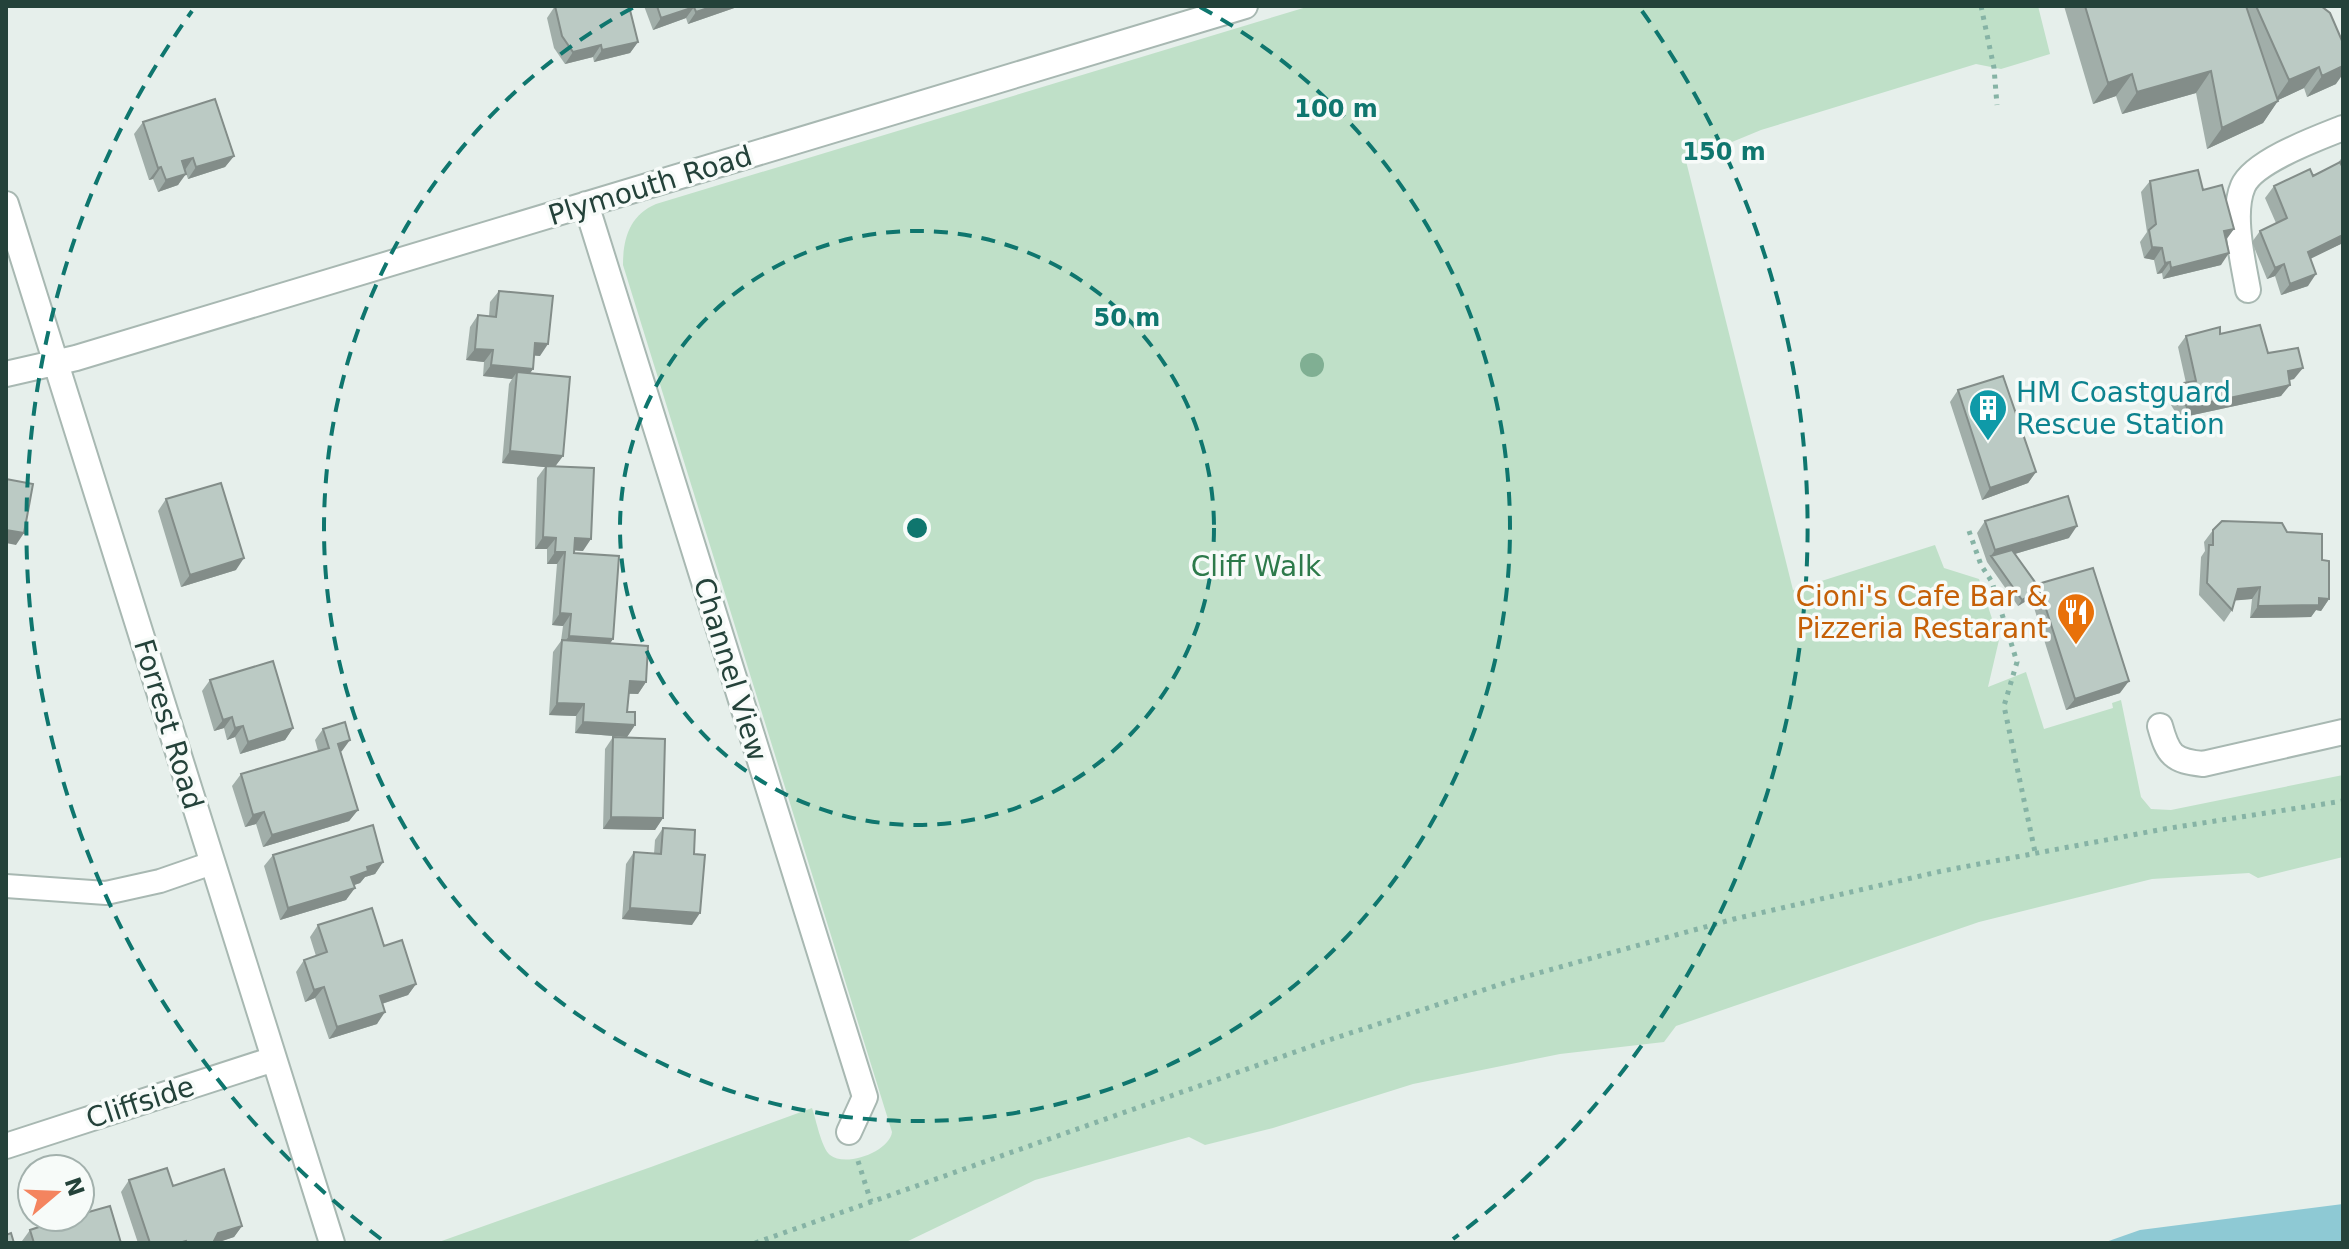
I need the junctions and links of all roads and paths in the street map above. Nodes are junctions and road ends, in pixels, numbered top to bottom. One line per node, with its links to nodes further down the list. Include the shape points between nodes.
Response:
1 (1245, 6): 6 (street, Plymouth Road)
2 (1981, 6): 3 (path)
3 (1997, 105)
4 (2343, 128): 7 (street, via 2270,160 2244,183 2238,203)
5 (6, 204): 8 (street, Forrest Road)
6 (586, 204): 8 (street, Plymouth Road); 18 (street, Channel View, via 865,1097)
7 (2248, 290)
8 (55, 363): 9 (street, Plymouth Road); 15 (street, Forrest Road)
9 (6, 374)
10 (1969, 531): 14 (path, via 1992,582 2017,662 2004,706)
11 (2160, 726): 12 (street, via 2175,756 2203,764)
12 (2343, 732)
13 (2343, 801): 14 (path)
14 (2035, 852): 20 (path, via 1734,919 1517,979)
15 (212, 863): 16 (lane, via 106,893); 17 (street, Forrest Road)
16 (6, 886)
17 (274, 1059): 19 (street, Cliffside); 21 (street, Forrest Road)
18 (849, 1132): 20 (path)
19 (6, 1146)
20 (871, 1202): 22 (path)
21 (332, 1243)
22 (755, 1243)

